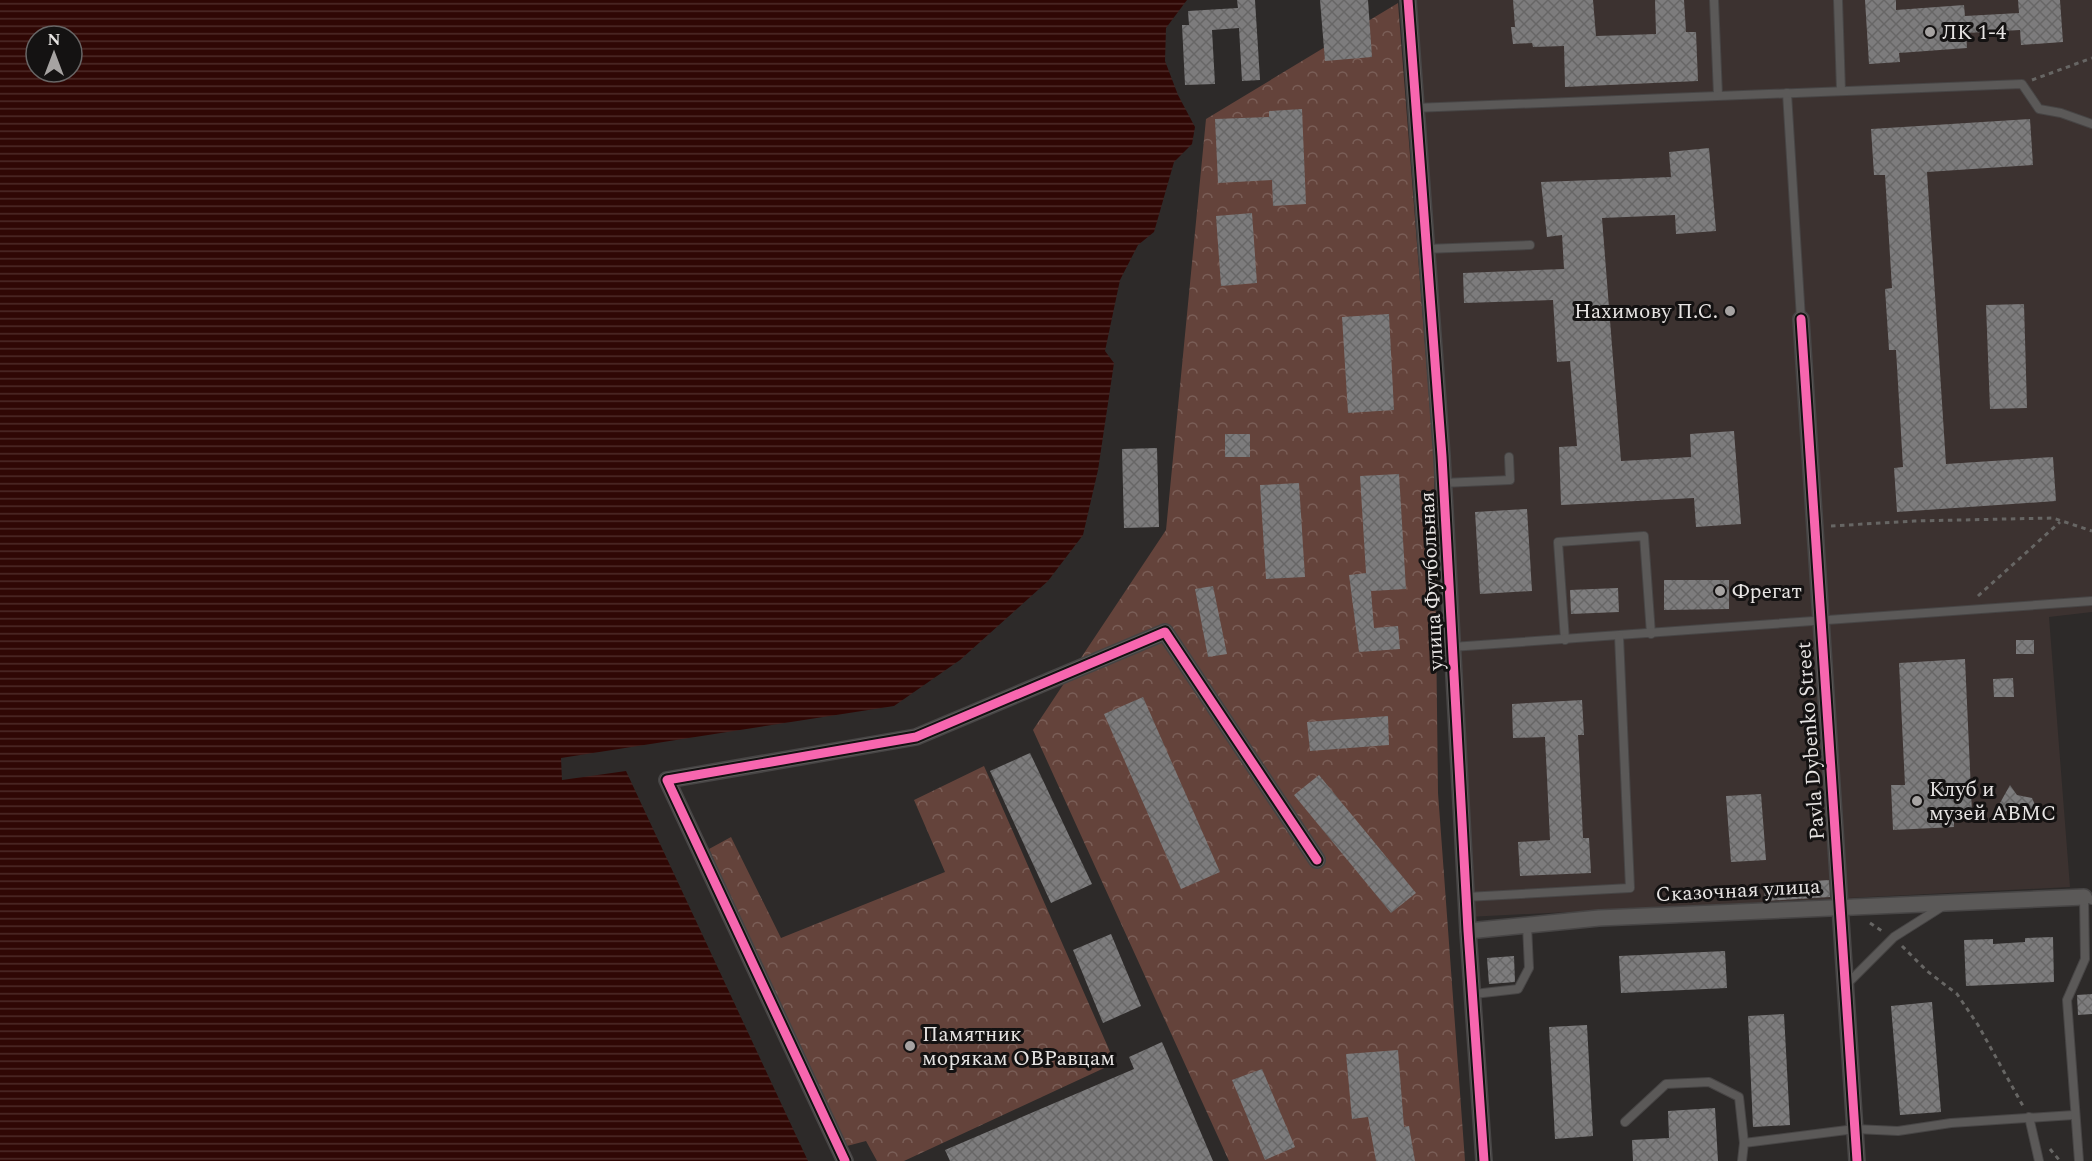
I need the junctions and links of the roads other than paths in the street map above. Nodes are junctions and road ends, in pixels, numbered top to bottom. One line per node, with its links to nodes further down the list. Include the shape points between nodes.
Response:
1 (1408, 0): 7 (street, улица Футбольная)
2 (1714, 0): 6 (lane)
3 (1838, 0): 4 (lane)
4 (1841, 91): 5 (lane); 8 (lane, via 2022,84 2039,109)
5 (1787, 93): 6 (lane); 11 (lane)
6 (1718, 95): 7 (lane)
7 (1414, 108): 10 (street, улица Футбольная)
8 (2092, 124)
9 (1530, 245): 10 (lane)
10 (1425, 249): 13 (street, улица Футбольная)
11 (1801, 319): 15 (street, Pavla Dybenko Street)
12 (1509, 457): 13 (lane, via 1510,480)
13 (1443, 483): 19 (street, улица Футбольная)
14 (2092, 601): 15 (lane)
15 (1820, 622): 16 (lane); 24 (street, Pavla Dybenko Street)
16 (1651, 634): 17 (lane); 18 (lane, via 1644,536 1558,542)
17 (1619, 636): 18 (lane); 21 (lane, via 1630,888)
18 (1565, 640): 19 (lane)
19 (1452, 647): 21 (street, улица Футбольная)
20 (1317, 860): 34 (street, via 1165,632 916,737 667,780)
21 (1466, 897): 26 (street, улица Футбольная)
22 (2088, 898): 23 (street, Сказочная улица); 29 (lane, via 2085,959 2067,999)
23 (1951, 902): 24 (street, Сказочная улица); 27 (lane, via 1894,937)
24 (1840, 906): 25 (street, Сказочная улица); 27 (street, Pavla Dybenko Street)
25 (1527, 925): 26 (street, Сказочная улица); 28 (lane, via 1529,968 1518,989)
26 (1468, 931): 28 (street, улица Футбольная)
27 (1845, 987): 32 (street, Pavla Dybenko Street)
28 (1474, 994): 35 (street, улица Футбольная)
29 (2074, 1115): 30 (lane); 39 (lane)
30 (2029, 1118): 32 (lane, via 1898,1131); 38 (lane)
31 (1625, 1122): 33 (lane, via 1666,1084 1709,1082 1739,1097)
32 (1855, 1129): 33 (lane); 37 (street, Pavla Dybenko Street)
33 (1744, 1143): 36 (lane)
34 (845, 1161)
35 (1484, 1161)
36 (1742, 1161)
37 (1857, 1161)
38 (2039, 1161)
39 (2079, 1161)

